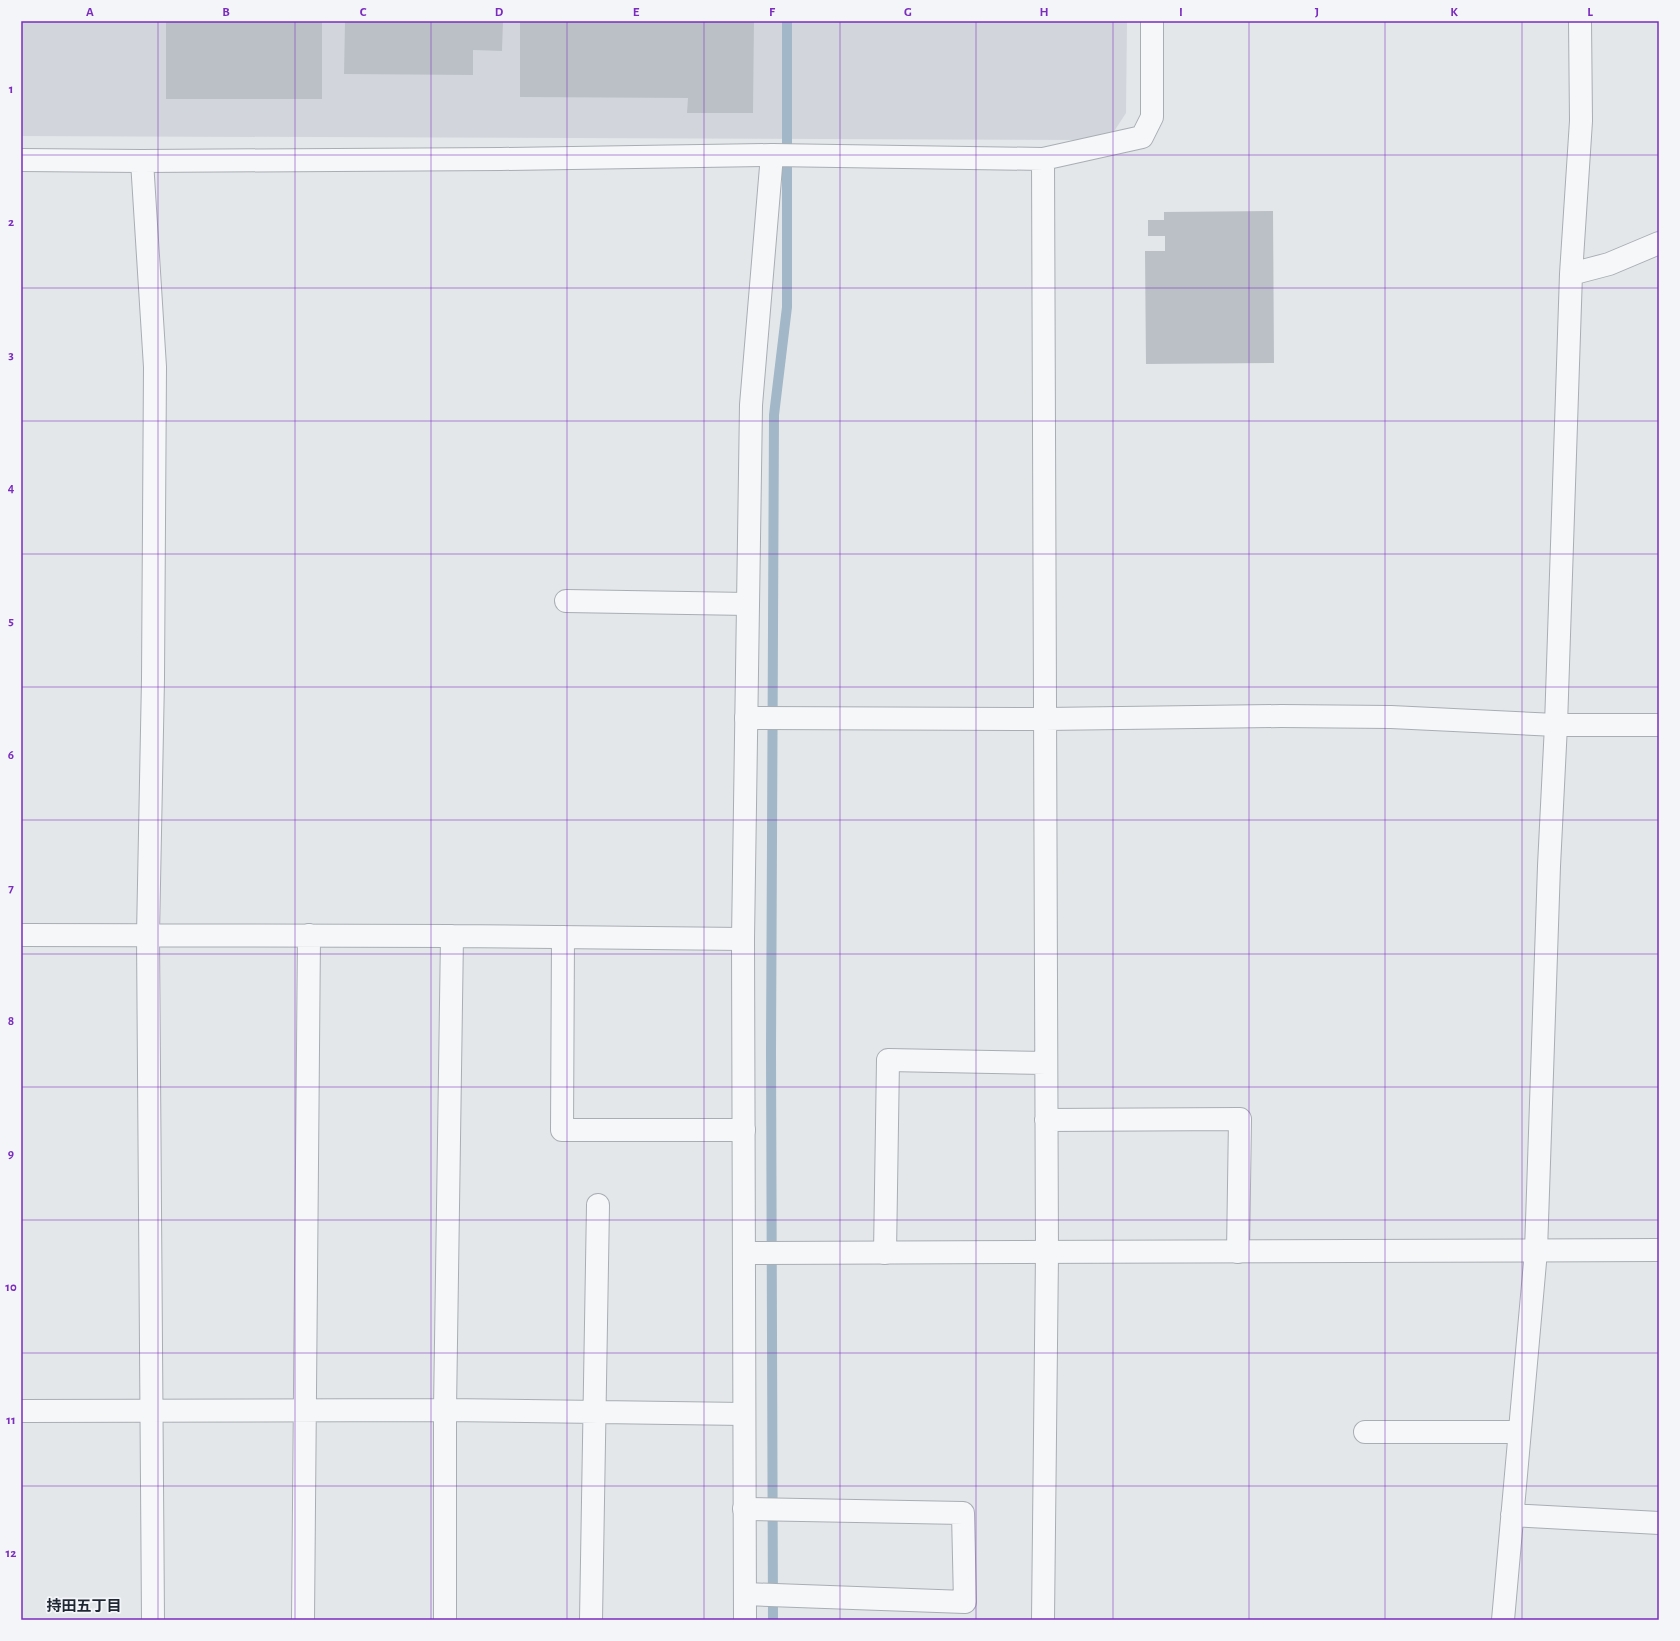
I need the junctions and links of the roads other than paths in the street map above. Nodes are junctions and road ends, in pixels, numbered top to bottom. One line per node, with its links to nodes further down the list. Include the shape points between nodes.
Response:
1 (1152, 21): 4 (street, via 1152,117 1142,137)
2 (1580, 21): 8 (street, via 1581,121)
3 (772, 155): 4 (street); 6 (street); 10 (street, via 751,405)
4 (1043, 159): 12 (street)
5 (21, 160): 6 (street)
6 (142, 161): 16 (street, via 155,367)
7 (1659, 243): 8 (street, via 1609,264)
8 (1571, 274): 13 (street)
9 (566, 601): 10 (street)
10 (748, 604): 11 (street)
11 (746, 718): 12 (street); 20 (street)
12 (1045, 719): 13 (street, via 1391,717); 21 (street)
13 (1556, 725): 14 (street); 26 (street)
14 (1659, 725)
15 (21, 935): 16 (street)
16 (148, 935): 17 (street); 33 (street)
17 (309, 935): 18 (street); 34 (street)
18 (452, 936): 19 (street); 31 (street)
19 (563, 937): 20 (street); 23 (street, via 562,1130)
20 (743, 940): 23 (street)
21 (1046, 1063): 22 (street); 29 (street, via 888,1060)
22 (1046, 1120): 27 (street, via 1240,1120); 30 (street)
23 (744, 1130): 28 (street)
24 (598, 1205): 35 (street)
25 (1659, 1250): 26 (street)
26 (1536, 1251): 27 (street); 38 (street)
27 (1238, 1252): 30 (street)
28 (745, 1253): 29 (street); 36 (street)
29 (885, 1253): 30 (street)
30 (1047, 1253): 48 (street)
31 (445, 1410): 34 (street); 35 (street); 45 (street)
32 (21, 1411): 33 (street)
33 (150, 1411): 34 (street); 43 (street)
34 (305, 1411): 44 (street)
35 (594, 1412): 36 (street); 46 (street)
36 (744, 1414): 39 (street)
37 (1365, 1432): 38 (street)
38 (1519, 1432): 40 (street)
39 (744, 1510): 42 (street); 42 (street, via 963,1513 965,1602)
40 (1512, 1515): 41 (street); 49 (street)
41 (1659, 1523)
42 (745, 1594): 47 (street)
43 (153, 1620)
44 (303, 1620)
45 (445, 1620)
46 (591, 1620)
47 (745, 1620)
48 (1043, 1620)
49 (1503, 1620)

